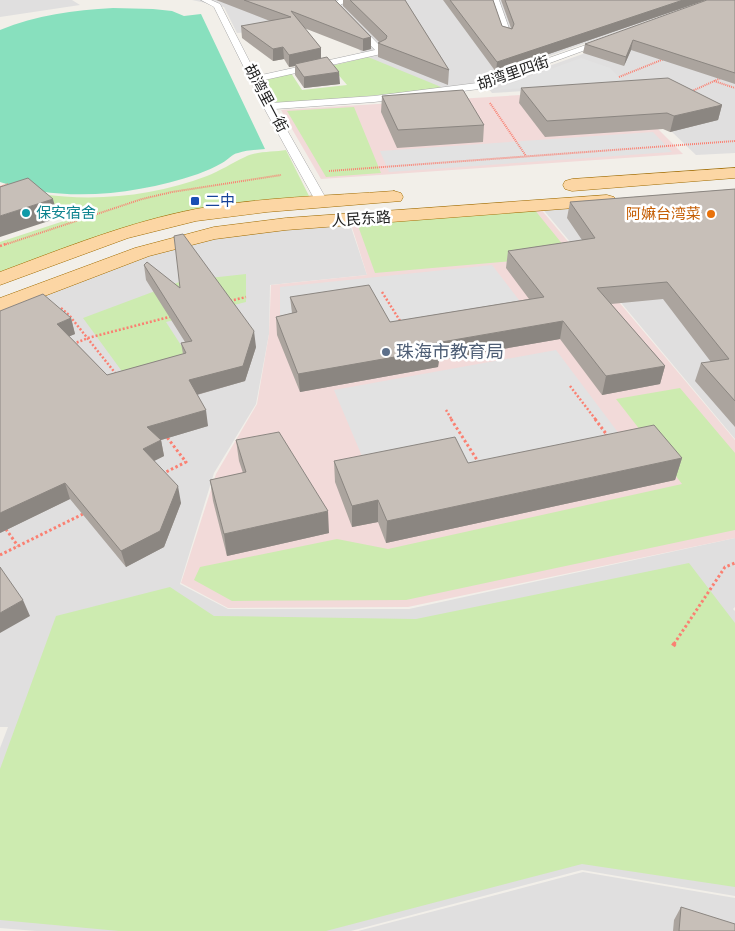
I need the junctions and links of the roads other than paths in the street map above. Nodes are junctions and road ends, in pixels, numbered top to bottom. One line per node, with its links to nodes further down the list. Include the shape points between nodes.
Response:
1 (205, 0): 6 (lane, 胡湾里一街, via 217,6)
2 (346, 0): 6 (lane, via 335,4 381,51)
3 (495, 0): 4 (lane)
4 (507, 34)
5 (617, 36): 7 (lane, 胡湾里四街, via 478,86 374,99)
6 (256, 79): 7 (lane, 胡湾里一街)
7 (268, 106): 12 (lane, 胡湾里一街)
8 (735, 173): 9 (main road)
9 (550, 186)
10 (411, 196): 12 (main road, 人民东路)
11 (628, 200): 14 (main road, 人民东路, via 286,224 214,234 142,252)
12 (322, 202): 13 (main road, 人民东路, via 196,215 121,234)
13 (0, 279)
14 (0, 306)

